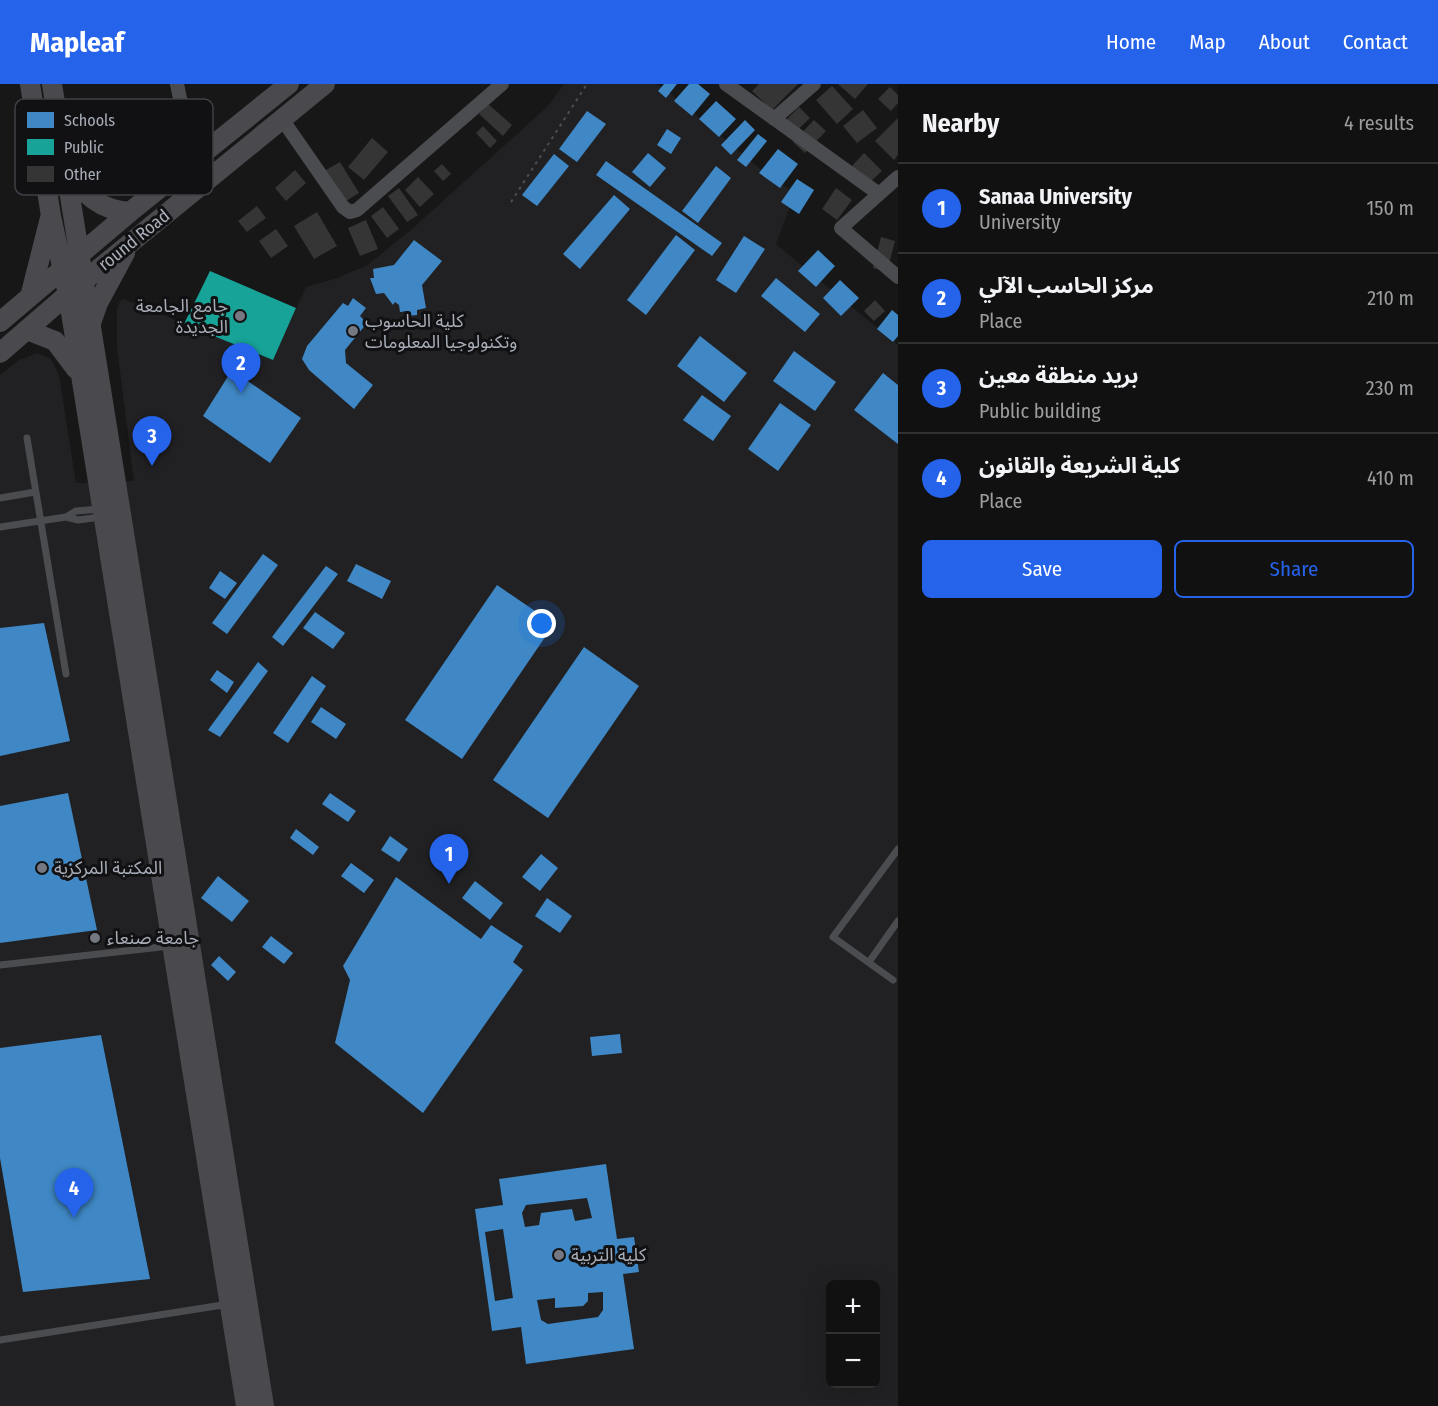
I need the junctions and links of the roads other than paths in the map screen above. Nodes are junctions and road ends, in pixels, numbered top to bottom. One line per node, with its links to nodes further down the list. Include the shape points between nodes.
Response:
1 (30, 84): 9 (street)
2 (52, 84): 10 (street)
3 (177, 84): 11 (street)
4 (289, 84): 14 (street, round Road)
5 (326, 84): 12 (street, round Road)
6 (502, 84): 12 (street, via 350,212)
7 (726, 84): 13 (street)
8 (814, 84): 13 (street)
9 (32, 99)
10 (55, 99)
11 (180, 99)
12 (282, 119): 15 (street, round Road)
13 (774, 119): 17 (street)
14 (213, 145)
15 (213, 176)
16 (898, 177): 17 (street)
17 (879, 194): 28 (street, via 841,228)
18 (48, 195): 24 (street)
19 (71, 195): 26 (street)
20 (85, 195): 23 (street, via 99,206)
21 (151, 195): 23 (street, round Road)
22 (190, 195): 25 (street, round Road)
23 (130, 212): 26 (street, round Road)
24 (51, 216): 27 (street); 30 (street)
25 (130, 244): 29 (street, round Road); 32 (street)
26 (79, 255): 27 (street, round Road); 29 (street)
27 (63, 268): 29 (street); 30 (street, round Road)
28 (898, 277)
29 (76, 288): 32 (street); 33 (street, round Road); 35 (street)
30 (30, 297): 31 (street, round Road)
31 (0, 322)
32 (91, 323): 39 (street)
33 (27, 330): 34 (street, round Road); 35 (street, via 55,341)
34 (0, 353)
35 (81, 378): 39 (street)
36 (27, 438): 37 (lane)
37 (35, 492): 38 (lane); 40 (lane)
38 (0, 498)
39 (109, 512): 40 (lane, via 76,511 66,517); 45 (street); 49 (street)
40 (39, 521): 41 (lane); 42 (lane)
41 (0, 527)
42 (66, 674)
43 (898, 849): 46 (lane, via 833,937)
44 (898, 921): 46 (lane)
45 (172, 946): 47 (lane); 49 (street)
46 (869, 962): 48 (lane)
47 (0, 965)
48 (892, 980)
49 (237, 1303): 50 (lane); 51 (street); 52 (street)
50 (0, 1340)
51 (246, 1406)
52 (264, 1406)

